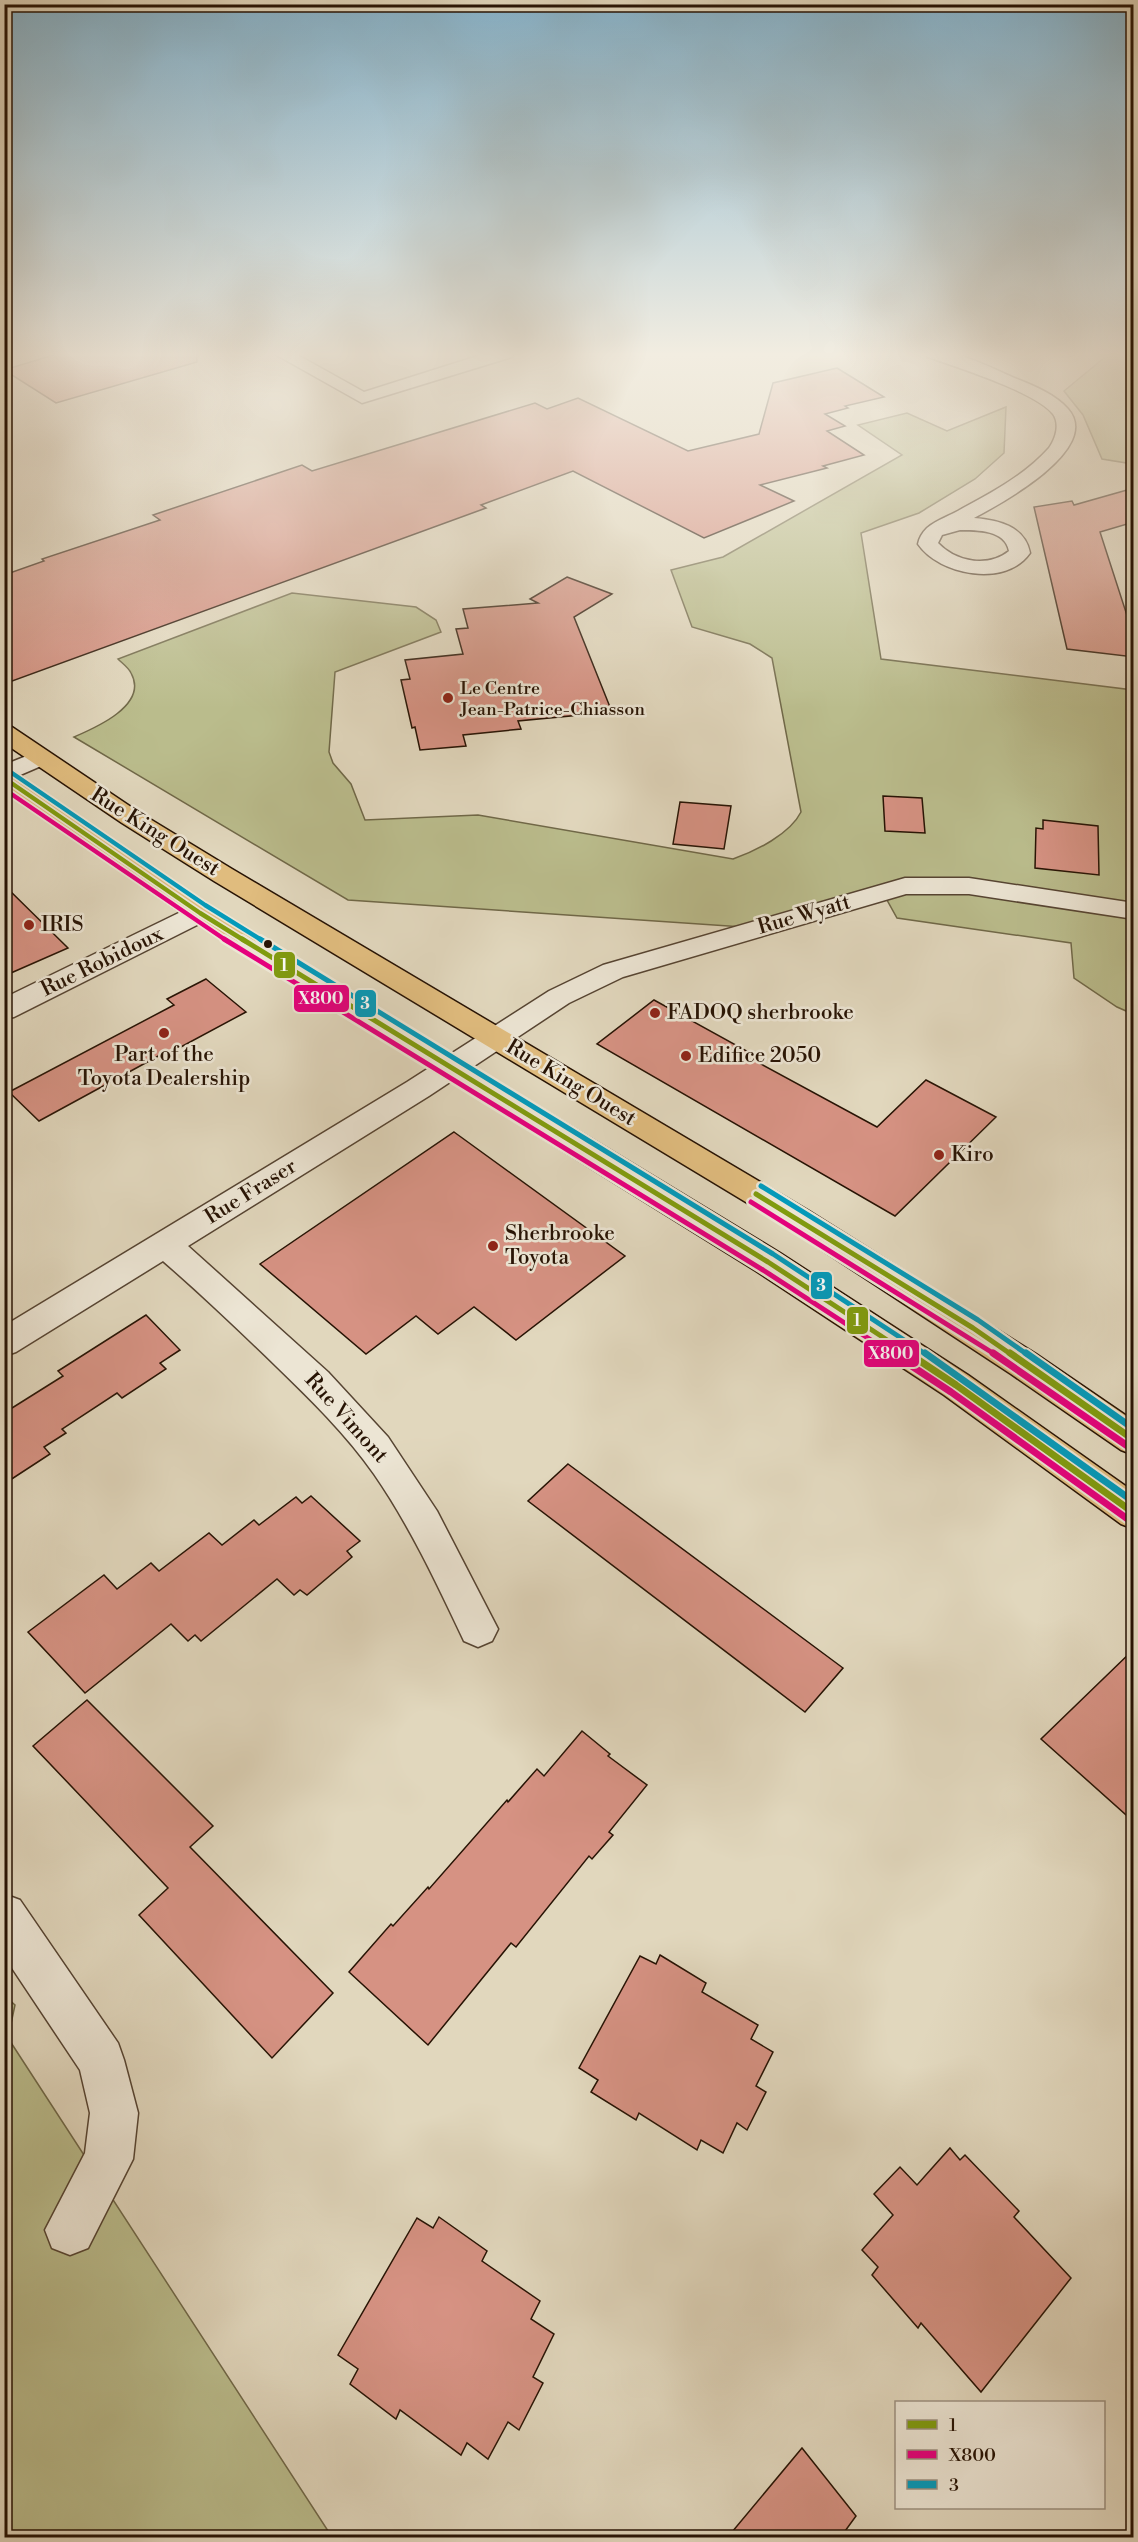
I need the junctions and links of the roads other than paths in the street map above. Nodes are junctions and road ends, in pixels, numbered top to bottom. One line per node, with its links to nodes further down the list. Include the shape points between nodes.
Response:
1 (1034, 472): 2 (street)
2 (935, 531)
3 (4, 732): 4 (main road, Rue King Ouest)
4 (39, 758): 5 (street); 9 (main road, Rue King Ouest, via 223,875)
5 (4, 776): 7 (main road, Rue King Ouest)
6 (1134, 911): 9 (street, Rue Wyatt, via 969,886 905,886 613,971 559,997)
7 (200, 913): 8 (street, Rue Robidoux); 10 (main road, Rue King Ouest)
8 (4, 1010)
9 (496, 1039): 10 (street, Rue Fraser); 13 (main road, Rue King Ouest, via 993,1341)
10 (452, 1067): 11 (street, Rue Fraser); 14 (main road, Rue King Ouest, via 768,1262 956,1385)
11 (165, 1245): 12 (street, Rue Fraser); 15 (street, Rue Vimont, via 336,1401 421,1514)
12 (4, 1343)
13 (1134, 1440)
14 (1134, 1513)
15 (478, 1629)
16 (4, 1916): 17 (street, via 101,2060 114,2113 109,2160)
17 (70, 2230)

